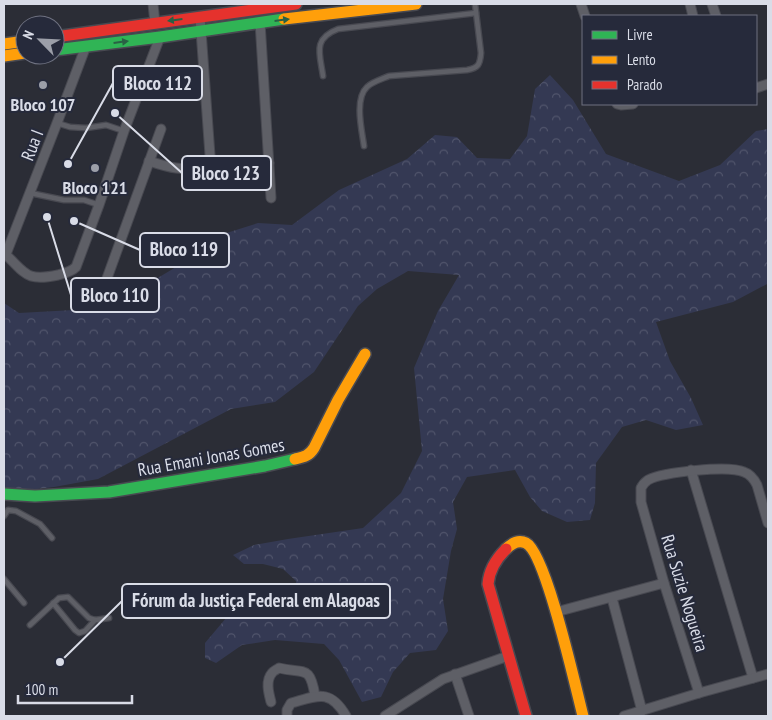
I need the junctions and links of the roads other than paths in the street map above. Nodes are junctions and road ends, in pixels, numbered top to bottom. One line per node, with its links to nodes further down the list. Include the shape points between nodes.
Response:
1 (153, 4): 8 (street)
2 (296, 4): 6 (street)
3 (416, 4): 7 (street, one-way to 3)
4 (475, 4): 5 (lane)
5 (476, 13): 14 (lane, via 330,32 320,45); 18 (lane, via 480,53 479,64 474,69 389,76 366,87 360,102)
6 (200, 17): 8 (street, one-way to 8); 9 (street)
7 (260, 22): 9 (street); 20 (street)
8 (155, 23): 10 (street)
9 (201, 30): 11 (street); 21 (street)
10 (65, 36)
11 (160, 37): 12 (street, one-way to 11); 17 (street)
12 (86, 46): 13 (street); 15 (street, Rua I)
13 (65, 49)
14 (323, 76)
15 (57, 123): 17 (lane, via 86,128 106,125); 22 (street, Rua I)
16 (161, 129): 19 (street)
17 (124, 132): 24 (street)
18 (364, 146)
19 (149, 161): 21 (street, via 177,168); 26 (street)
20 (269, 163): 21 (street); 23 (street)
21 (211, 169)
22 (30, 193): 24 (lane); 25 (street, Rua I)
23 (271, 198)
24 (99, 205): 25 (street, via 76,267 71,271 33,277)
25 (5, 253)
26 (102, 292)
27 (365, 354): 29 (street, Rua Emani Jonas Gomes, via 314,448 305,457 109,492 35,496)
28 (691, 470): 30 (street, via 738,470 748,474); 35 (street, Rua Suzie Nogueira, via 646,480 641,488 641,502); 46 (street)
29 (4, 494)
30 (765, 500): 32 (street)
31 (4, 516): 33 (lane, via 8,510 16,511 40,524)
32 (768, 523)
33 (52, 538)
34 (4, 579): 37 (lane)
35 (664, 582): 36 (street); 47 (street, Rua Suzie Nogueira)
36 (612, 598): 39 (street); 50 (street)
37 (24, 603)
38 (53, 603): 41 (lane, via 68,597); 41 (lane, via 79,633); 42 (lane)
39 (556, 612): 43 (street, via 533,549 522,542 509,545 488,577); 57 (street)
40 (109, 618): 41 (lane)
41 (95, 620)
42 (30, 625)
43 (508, 656): 44 (street); 56 (street)
44 (456, 674): 51 (street, via 432,685); 55 (street)
45 (768, 674): 46 (street)
46 (754, 678): 47 (street)
47 (699, 693): 50 (street)
48 (315, 696): 49 (street, via 312,678 306,672 279,668 271,674 268,683); 52 (street, via 291,703); 53 (street, via 332,699)
49 (271, 702)
50 (642, 711): 58 (street)
51 (402, 712): 54 (street)
52 (287, 716)
53 (346, 716)
54 (385, 716)
55 (469, 716)
56 (526, 716)
57 (583, 716)
58 (624, 716)

